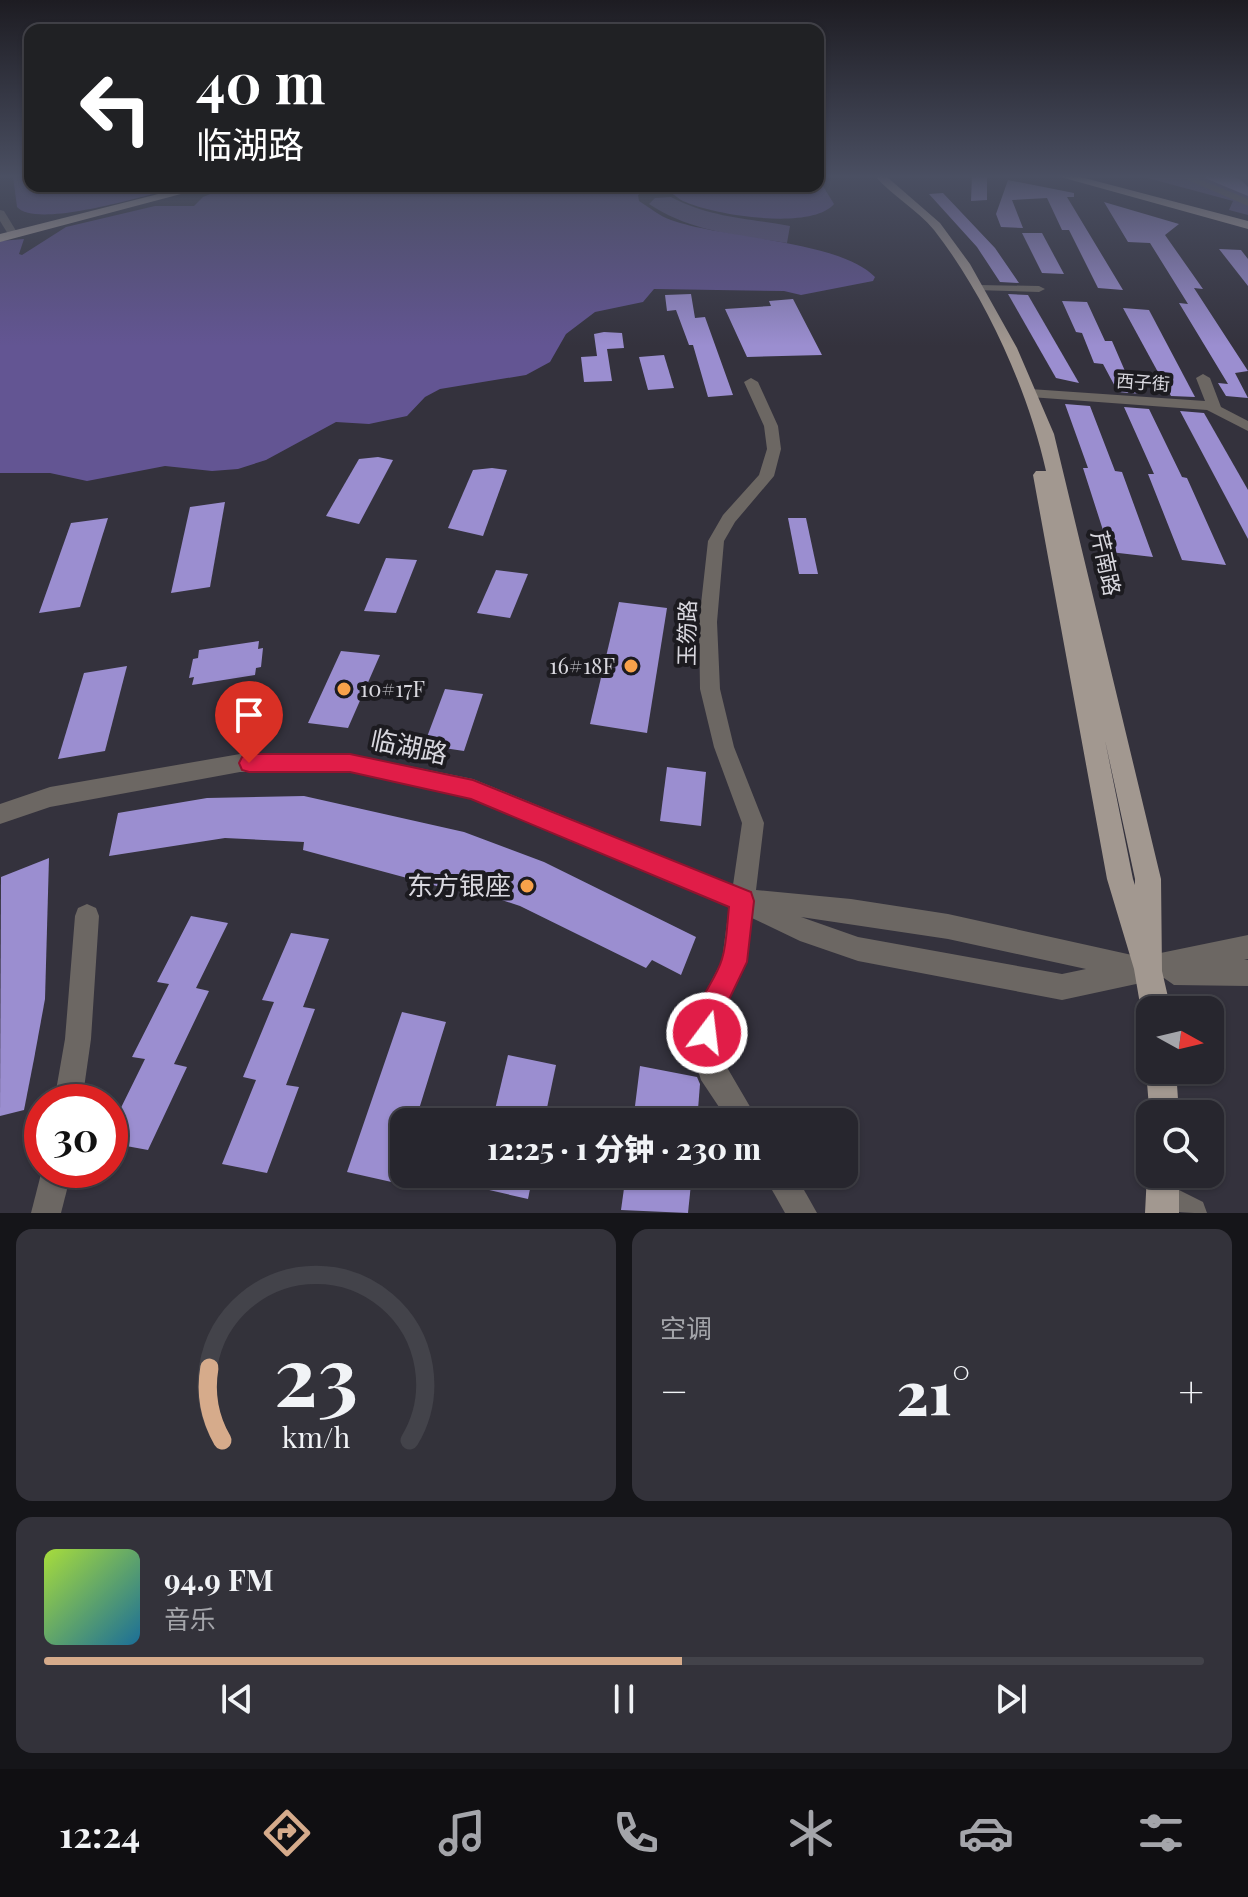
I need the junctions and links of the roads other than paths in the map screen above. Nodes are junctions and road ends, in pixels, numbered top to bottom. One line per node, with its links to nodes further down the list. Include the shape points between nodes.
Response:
1 (941, 233): 2 (main road)
2 (979, 288): 3 (street); 6 (main road)
3 (1039, 289)
4 (1203, 378): 7 (street)
5 (751, 382): 10 (street, 玉笏路, via 771,426 774,449 766,476 716,541 708,622 710,689 724,747 753,823)
6 (1030, 393): 7 (street, 西子街); 13 (main road, via 1120,879)
7 (1215, 408): 8 (street, 西子街)
8 (1248, 427)
9 (0, 814): 10 (street, 临湖路, via 50,797 240,763 350,763 473,789)
10 (742, 901): 13 (street, via 860,913 1051,947); 13 (street, 临湖路, via 858,949 1062,987); 17 (street, 玉笏路, via 734,962 708,1014 705,1052)
11 (87, 916): 16 (street)
12 (1248, 947): 13 (street)
13 (1148, 971): 14 (street); 15 (main road)
14 (1248, 973)
15 (1153, 996)
16 (71, 1084)
17 (736, 1108)
18 (52, 1188): 20 (street)
19 (787, 1188): 21 (street)
20 (46, 1213)
21 (802, 1213)

